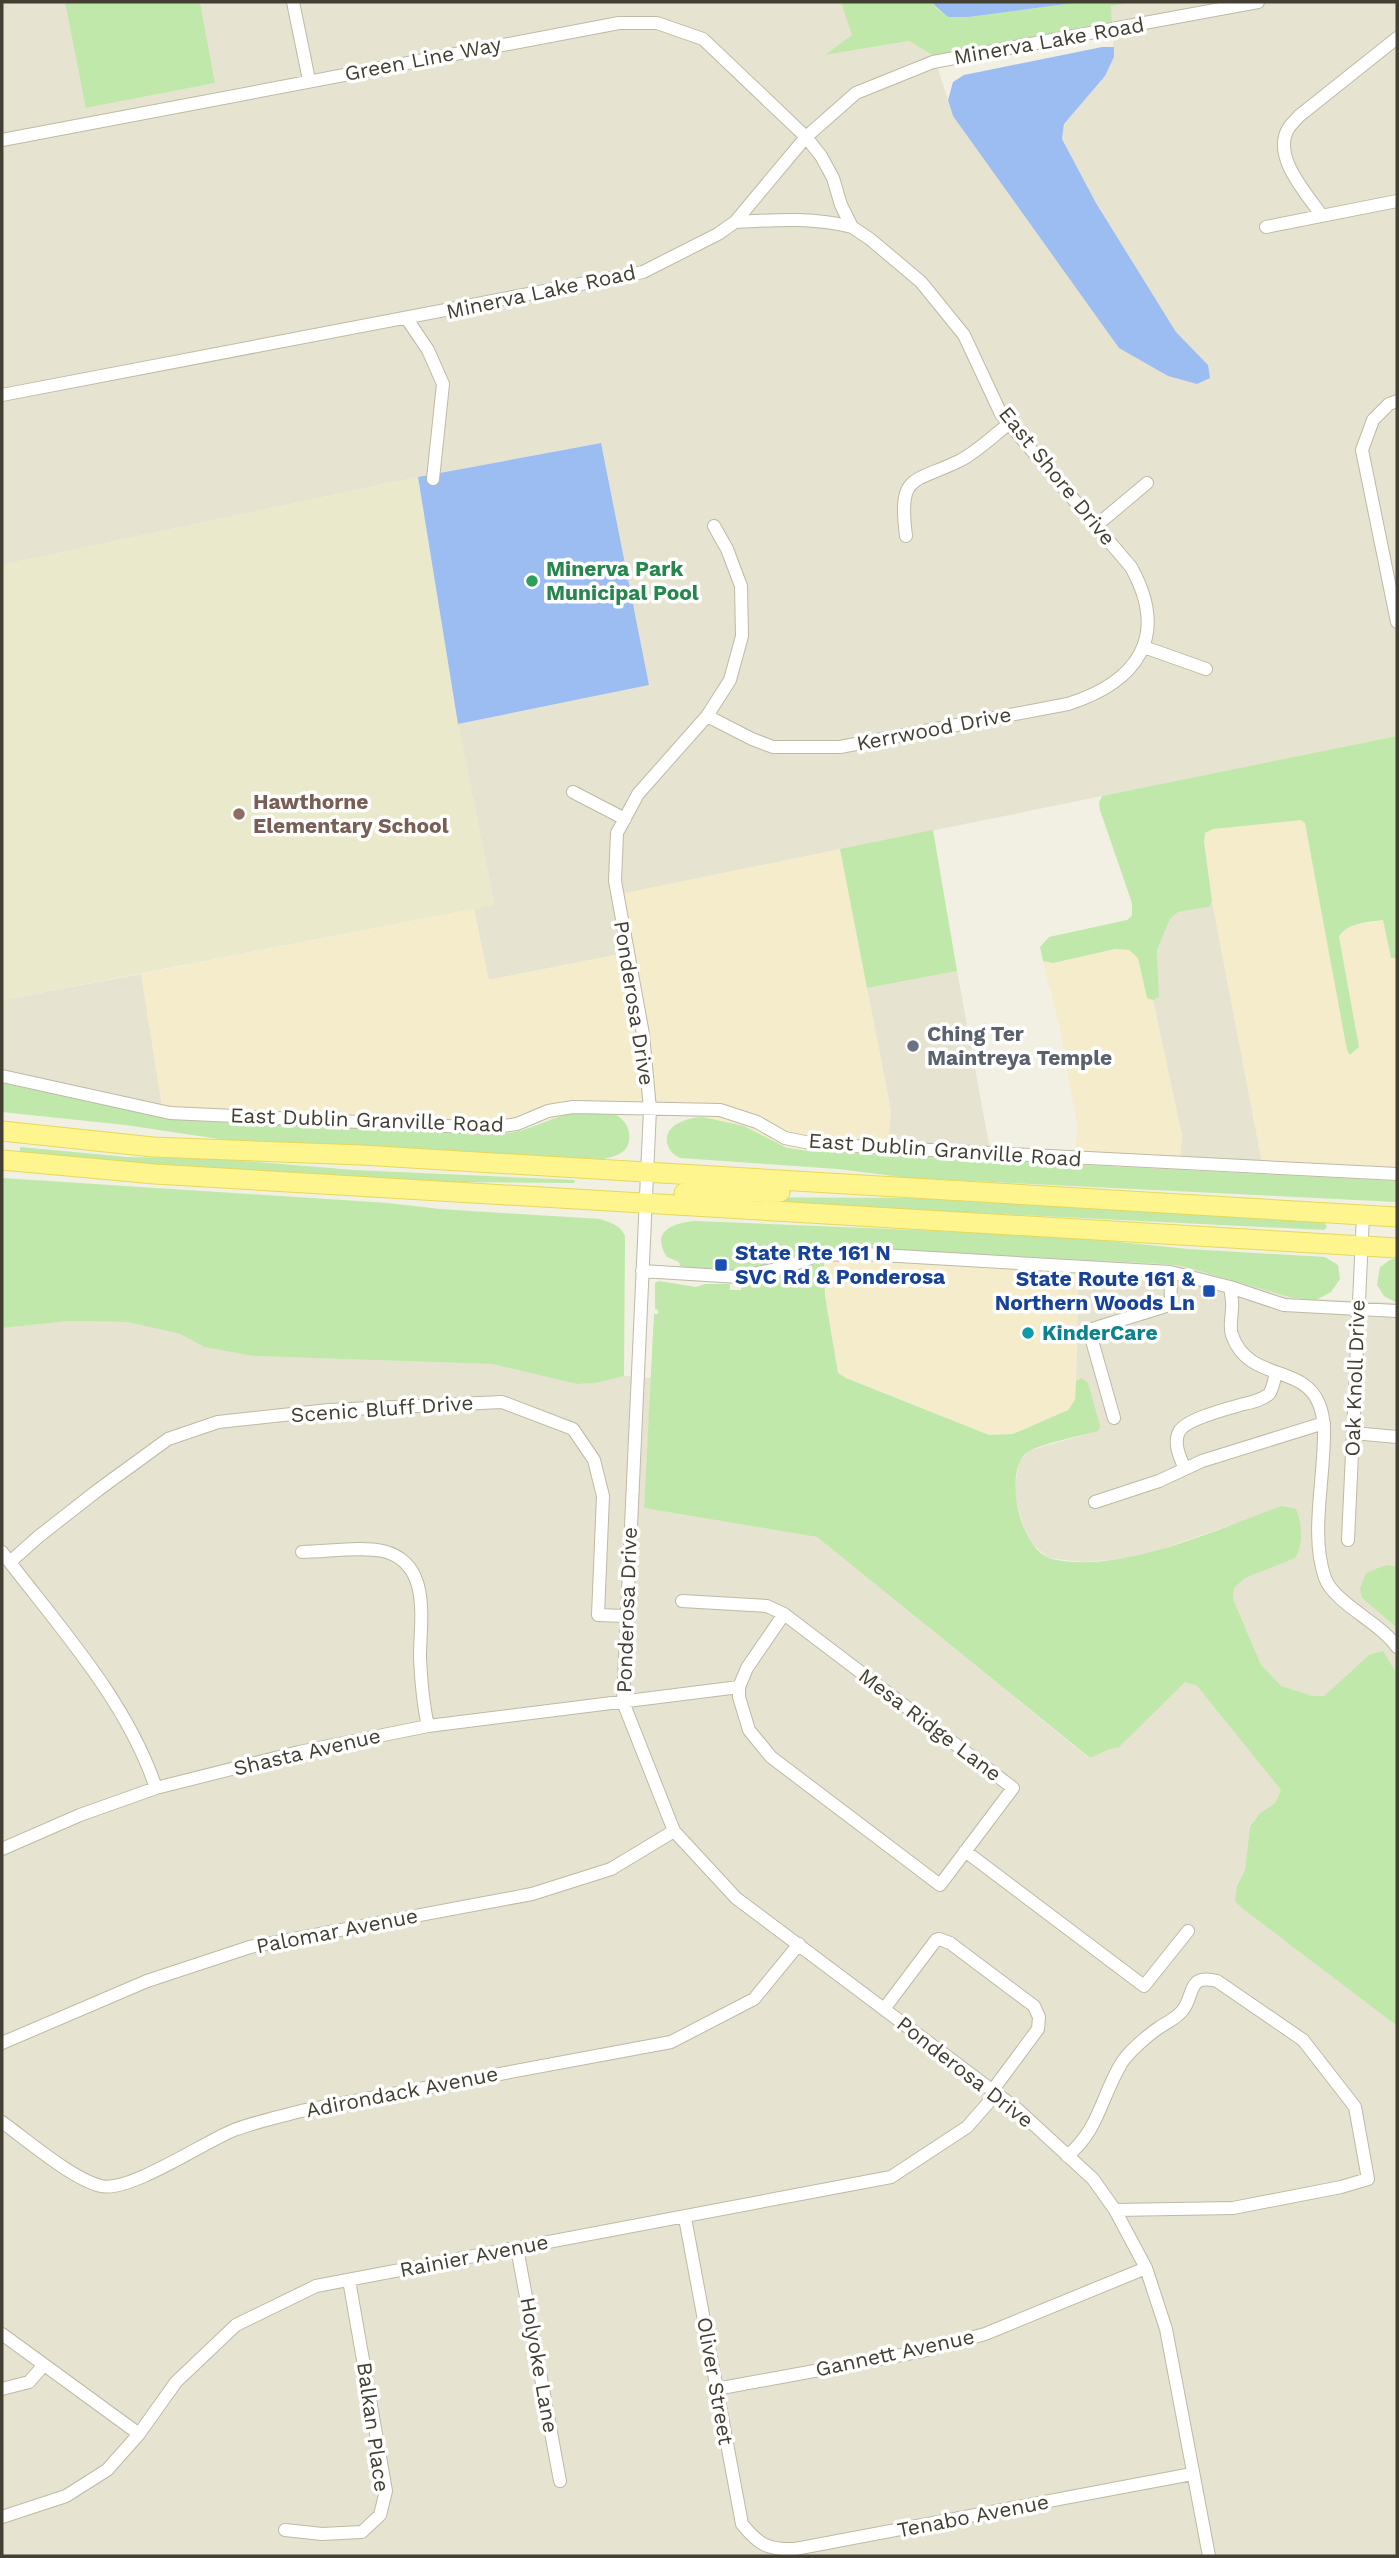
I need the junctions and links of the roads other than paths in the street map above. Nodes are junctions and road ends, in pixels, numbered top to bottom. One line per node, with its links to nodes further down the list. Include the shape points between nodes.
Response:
1 (293, 2): 4 (street)
2 (1258, 2): 5 (street, Minerva Lake Road, via 933,62 856,93)
3 (1397, 38): 8 (street, via 1287,130 1284,148 1290,166)
4 (309, 80): 5 (street, Green Line Way, via 619,23 657,23 703,39); 6 (street, Green Line Way)
5 (806, 137): 9 (street, Minerva Lake Road); 10 (street, East Shore Drive, via 833,178)
6 (2, 140)
7 (1397, 201): 8 (street)
8 (1322, 216): 11 (street)
9 (735, 222): 10 (street, East Shore Drive, via 797,219); 12 (street, Minerva Lake Road, via 643,272)
10 (852, 227): 15 (street, East Shore Drive, via 921,282 964,335)
11 (1266, 227)
12 (407, 319): 13 (street, Minerva Lake Road); 16 (street, via 443,384)
13 (2, 395)
14 (1397, 401): 21 (street, via 1373,419 1362,450)
15 (1010, 424): 18 (street, East Shore Drive); 20 (street, via 962,459 909,485 902,501)
16 (433, 479)
17 (1147, 483): 18 (street)
18 (1097, 525): 22 (street, East Shore Drive, via 1144,590 1148,614)
19 (714, 526): 24 (street, Ponderosa Drive, via 741,586 742,636 730,680)
20 (906, 536)
21 (1397, 622)
22 (1144, 647): 23 (street); 24 (street, Kerrwood Drive, via 1135,664 1096,695 840,747 773,747)
23 (1206, 668)
24 (708, 716): 26 (street, Ponderosa Drive, via 638,794)
25 (573, 792): 26 (street)
26 (625, 819): 28 (street, Ponderosa Drive, via 617,833 615,881 643,1034)
27 (2, 1076): 28 (street, East Dublin Granville Road, via 184,1114 488,1128 573,1107)
28 (649, 1109): 33 (street, Ponderosa Drive); 34 (street, East Dublin Granville Road, via 720,1111 757,1122 785,1138 815,1144)
29 (2, 1131): 31 (main road, East Dublin Granville Road)
30 (2, 1143): 31 (main road, via 102,1153)
31 (131, 1145): 33 (main road, East Dublin Granville Road)
32 (2, 1160): 35 (main road)
33 (647, 1172): 35 (main road, via 611,1188); 36 (main road, East Dublin Granville Road); 37 (street, Ponderosa Drive)
34 (1397, 1174)
35 (359, 1186): 37 (main road)
36 (897, 1188): 37 (main road, via 681,1194); 38 (main road, East Dublin Granville Road)
37 (647, 1203): 40 (main road); 42 (street, Ponderosa Drive)
38 (1363, 1215): 39 (main road, East Dublin Granville Road); 40 (street, Oak Knoll Drive)
39 (1397, 1217)
40 (1361, 1246): 41 (main road); 45 (street, Oak Knoll Drive)
41 (1397, 1248)
42 (642, 1271): 43 (street, via 739,1277 819,1255 864,1254); 59 (street, Ponderosa Drive)
43 (1170, 1272): 44 (street); 48 (street, via 1171,1300 1166,1306 1089,1330)
44 (1230, 1287): 45 (street, via 1284,1305); 47 (street, via 1231,1335 1244,1356)
45 (1358, 1311): 46 (street); 50 (street, Oak Knoll Drive)
46 (1397, 1311)
47 (1276, 1373): 49 (street, via 1304,1384 1319,1402); 52 (street, via 1271,1392 1262,1399 1179,1431 1177,1441)
48 (1114, 1418)
49 (1324, 1423): 52 (street); 60 (street, via 1318,1542 1326,1580)
50 (1353, 1433): 51 (street); 54 (street, Oak Knoll Drive)
51 (1397, 1437)
52 (1185, 1469): 53 (street)
53 (1095, 1502)
54 (1348, 1540)
55 (302, 1552): 63 (street, via 381,1550 397,1556 415,1575 422,1600 420,1657)
56 (6, 1557): 59 (street, Scenic Bluff Drive, via 168,1439 218,1422 330,1410 502,1402 573,1429 594,1460 603,1496 598,1615); 64 (street, via 122,1712)
57 (682, 1601): 58 (street, Mesa Ridge Lane, via 767,1606)
58 (784, 1614): 61 (street); 67 (street, Mesa Ridge Lane, via 1013,1788)
59 (625, 1616): 62 (street, Ponderosa Drive)
60 (1397, 1647)
61 (739, 1687): 62 (street, Shasta Avenue); 67 (street, via 749,1730 771,1757 940,1885)
62 (623, 1702): 63 (street, Shasta Avenue); 65 (street, Ponderosa Drive)
63 (428, 1726): 64 (street, Shasta Avenue)
64 (156, 1788): 66 (street, Shasta Avenue)
65 (674, 1831): 69 (street, Ponderosa Drive, via 736,1898); 71 (street, Palomar Avenue, via 611,1868 546,1890 250,1947 147,1981)
66 (2, 1849)
67 (965, 1851): 68 (street, via 1144,1986)
68 (1188, 1931)
69 (799, 1944): 70 (street, Ponderosa Drive); 73 (street, Adirondack Avenue, via 754,1998 671,2042 263,2121 116,2187 101,2186 72,2172)
70 (884, 2009): 72 (street, Ponderosa Drive); 72 (street, Rainier Avenue, via 939,1938 1034,2006 1040,2017 1038,2029)
71 (2, 2043)
72 (994, 2092): 74 (street, Ponderosa Drive); 76 (street, Rainier Avenue, via 967,2127 891,2177)
73 (2, 2122)
74 (1067, 2156): 75 (street, Ponderosa Drive, via 1093,2179); 75 (street, via 1078,2147 1103,2107 1122,2062 1157,2028 1183,2011 1192,1986 1208,1979 1303,2040 1355,2107 1368,2179 1233,2208)
75 (1115, 2210): 78 (street, Ponderosa Drive)
76 (685, 2218): 77 (street, Rainier Avenue); 83 (street, Oliver Street)
77 (517, 2248): 79 (street, Rainier Avenue); 86 (street, Holyoke Lane)
78 (1146, 2268): 83 (street, Gannett Avenue, via 972,2337 923,2351); 85 (street, Ponderosa Drive, via 1166,2329)
79 (349, 2280): 84 (street, Rainier Avenue, via 316,2286 236,2325 176,2382); 88 (street, Balkan Place, via 386,2491 380,2515 362,2532)
80 (2, 2334): 81 (street)
81 (43, 2365): 82 (street, via 29,2382); 84 (street)
82 (2, 2389)
83 (716, 2389): 89 (street, Oliver Street, via 742,2524)
84 (139, 2434): 87 (street, Rainier Avenue, via 107,2470 66,2496)
85 (1192, 2474): 89 (street, Tenabo Avenue, via 795,2549 774,2549); 90 (street, Ponderosa Drive)
86 (560, 2481)
87 (2, 2517)
88 (285, 2530)
89 (755, 2539)
90 (1209, 2556)

